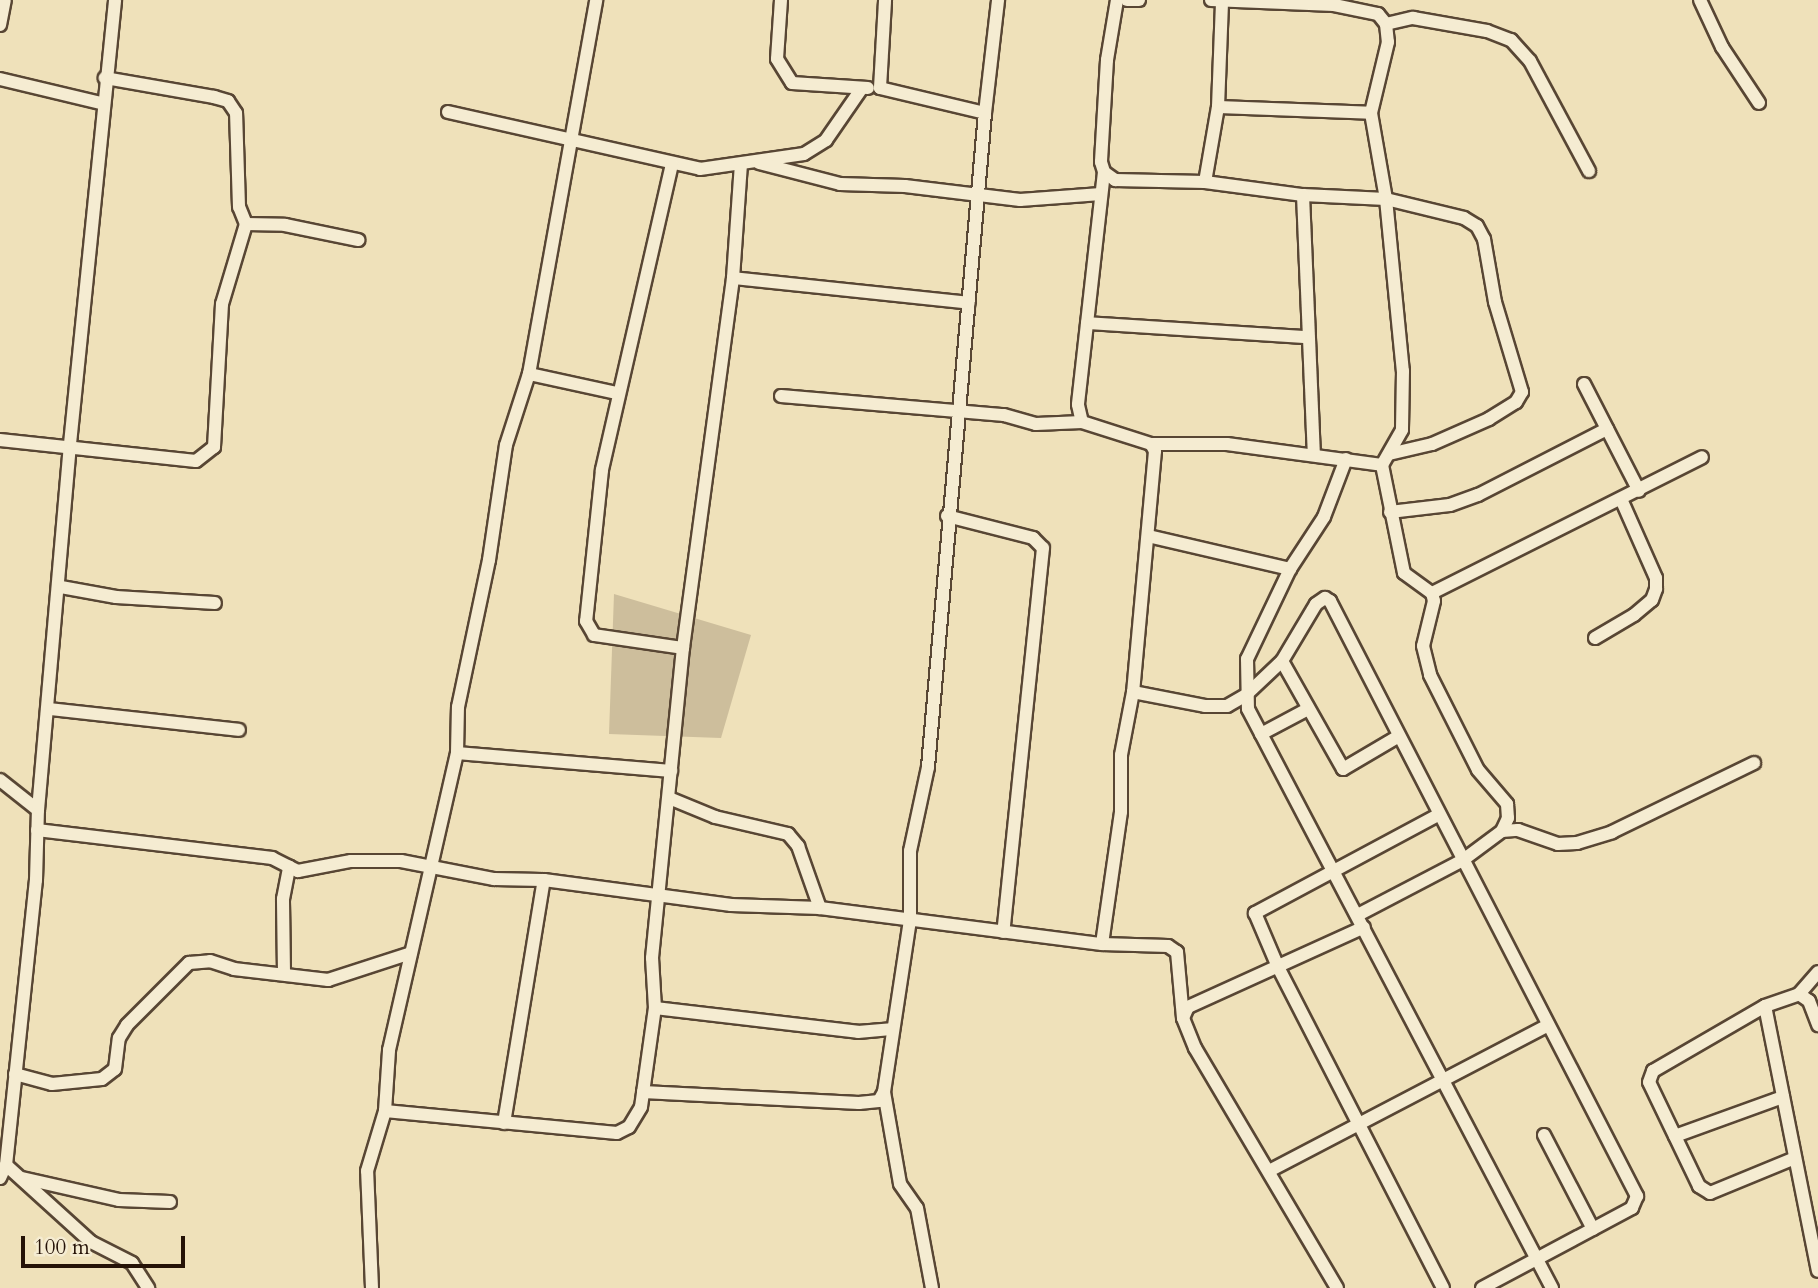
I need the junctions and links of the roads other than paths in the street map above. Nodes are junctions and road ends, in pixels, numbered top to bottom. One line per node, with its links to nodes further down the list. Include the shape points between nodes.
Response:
1 (5, 0): 15 (street)
2 (115, 0): 16 (street)
3 (596, 0): 26 (street)
4 (781, 0): 18 (street, via 777,59 792,83)
5 (886, 0): 19 (street)
6 (999, 0): 24 (street)
7 (1117, 0): 31 (street, via 1107,60)
8 (1127, 0): 9 (street)
9 (1139, 0)
10 (1211, 0): 12 (street)
11 (1700, 0): 21 (street)
12 (1222, 1): 13 (street); 22 (street)
13 (1334, 2): 14 (street, via 1378,14)
14 (1386, 24): 25 (street, via 1388,42); 30 (street, via 1413,18 1487,31 1511,40 1530,61)
15 (0, 25)
16 (105, 78): 20 (street); 37 (street, via 228,101 236,113 239,207)
17 (0, 79): 20 (street)
18 (862, 88): 19 (street); 27 (street, via 826,140 804,154)
19 (880, 88): 24 (street)
20 (101, 103): 51 (street)
21 (1759, 103)
22 (1218, 107): 25 (street); 32 (street)
23 (448, 112): 26 (street)
24 (985, 113): 35 (street)
25 (1371, 113): 36 (street)
26 (572, 139): 28 (street); 43 (street)
27 (757, 162): 29 (street); 35 (street, via 788,174 841,184)
28 (672, 164): 29 (street, via 700,169); 45 (street, via 626,374)
29 (741, 165): 39 (street)
30 (1589, 171)
31 (1104, 172): 32 (street, via 1115,180); 33 (street)
32 (1205, 182): 34 (street)
33 (1101, 194): 35 (street, via 1020,200); 41 (street)
34 (1303, 195): 36 (street); 42 (street)
35 (979, 196): 40 (street)
36 (1386, 199): 56 (street, via 1403,371 1402,430); 56 (street, via 1464,218 1477,226 1522,392 1516,402 1489,419)
37 (246, 224): 38 (street, via 285,225); 51 (street, via 222,304 214,447 207,456 195,461)
38 (358, 240)
39 (733, 278): 40 (street); 67 (street)
40 (969, 303): 47 (street)
41 (1087, 323): 42 (street); 48 (street, via 1078,405)
42 (1306, 337): 53 (street)
43 (529, 374): 45 (street); 76 (street, via 506,445 489,560 458,707)
44 (1584, 384): 49 (street)
45 (617, 393): 67 (street, via 602,470 588,630 594,635)
46 (781, 396): 47 (street)
47 (958, 411): 48 (street, via 1036,424); 60 (street)
48 (1082, 422): 52 (street)
49 (1607, 429): 57 (street); 59 (street, via 1478,495 1450,505)
50 (0, 440): 51 (street)
51 (70, 444): 63 (street)
52 (1151, 444): 53 (street, via 1227,444); 61 (street, via 1155,451)
53 (1314, 455): 55 (street)
54 (1702, 457): 57 (street)
55 (1346, 459): 56 (street); 62 (street, via 1324,517)
56 (1385, 459): 59 (street)
57 (1639, 491): 58 (street)
58 (1621, 499): 64 (street); 66 (street, via 1656,578 1656,589 1652,600 1634,615)
59 (1390, 512): 64 (street, via 1405,573)
60 (947, 516): 92 (street, via 928,767 910,851); 94 (street, via 1033,538 1043,548)
61 (1148, 536): 62 (street); 69 (street)
62 (1290, 569): 70 (street, via 1247,659)
63 (61, 587): 65 (street, via 116,597); 71 (street)
64 (1432, 593): 84 (street, via 1423,646 1430,675 1478,770 1507,804)
65 (215, 603)
66 (1595, 638)
67 (683, 648): 78 (street)
68 (1282, 661): 70 (street); 72 (street); 75 (street, via 1316,604 1325,598)
69 (1133, 692): 70 (street, via 1205,706 1227,706); 95 (street, via 1121,755 1121,812)
70 (1246, 695): 74 (street)
71 (50, 709): 73 (street); 81 (street)
72 (1308, 709): 74 (street); 75 (street, via 1343,769)
73 (239, 730)
74 (1261, 734): 88 (street)
75 (1399, 736): 82 (street)
76 (457, 753): 78 (street); 87 (street)
77 (1754, 763): 84 (street, via 1612,832 1577,843 1558,844 1518,830)
78 (671, 772): 80 (street)
79 (0, 780): 81 (street)
80 (668, 798): 90 (street); 91 (street, via 715,817 788,834 799,846)
81 (38, 810): 83 (street)
82 (1438, 815): 85 (street); 88 (street)
83 (37, 830): 86 (street, via 272,858); 107 (street)
84 (1502, 831): 85 (street)
85 (1463, 860): 93 (street); 104 (street)
86 (289, 867): 87 (street, via 298,871 351,861); 99 (street, via 283,899)
87 (431, 867): 89 (street, via 494,879); 96 (street)
88 (1333, 867): 93 (street); 97 (street, via 1255,912)
89 (544, 880): 90 (street); 114 (street)
90 (659, 895): 91 (street, via 731,905); 102 (street, via 652,958)
91 (820, 908): 92 (street)
92 (910, 920): 94 (street); 106 (street)
93 (1361, 921): 97 (street); 108 (street)
94 (1003, 932): 95 (street)
95 (1102, 944): 103 (street, via 1168,946 1177,952)
96 (411, 953): 99 (street, via 328,980); 112 (street, via 389,1051)
97 (1278, 967): 103 (street, via 1188,1007); 113 (street)
98 (1818, 972): 100 (street)
99 (284, 973): 107 (street, via 234,969 210,961 189,963 127,1025 118,1038 115,1069 102,1079 52,1084)
100 (1800, 994): 101 (street); 105 (street, via 1809,1001)
101 (1765, 1006): 111 (street); 116 (street, via 1653,1071 1649,1082)
102 (654, 1008): 106 (street, via 858,1032); 109 (street)
103 (1182, 1018): 119 (street, via 1195,1048)
104 (1548, 1025): 108 (street); 123 (street, via 1636,1196 1632,1208)
105 (1818, 1025)
106 (891, 1029): 110 (street)
107 (15, 1074): 118 (street)
108 (1444, 1079): 113 (street); 124 (street)
109 (643, 1092): 110 (street, via 859,1103 879,1101); 114 (street, via 641,1107 629,1127 617,1133)
110 (884, 1092): 126 (street, via 900,1184 917,1208)
111 (1783, 1097): 116 (street); 117 (street)
112 (385, 1111): 114 (street); 128 (street, via 367,1171)
113 (1360, 1121): 119 (street); 130 (street)
114 (504, 1123)
115 (1544, 1135): 123 (street)
116 (1675, 1136): 117 (street, via 1699,1185 1710,1193)
117 (1795, 1158): 125 (street)
118 (6, 1165): 120 (street); 121 (street)
119 (1269, 1171): 129 (street)
120 (19, 1177): 122 (street, via 54,1189 119,1200); 127 (street, via 91,1242 132,1263)
121 (0, 1178)
122 (170, 1202)
123 (1593, 1229): 124 (street)
124 (1537, 1257): 131 (street); 132 (street)
125 (1818, 1271)
126 (929, 1287)
127 (148, 1288)
128 (372, 1288)
129 (1337, 1288)
130 (1443, 1288)
131 (1482, 1288)
132 (1552, 1288)

